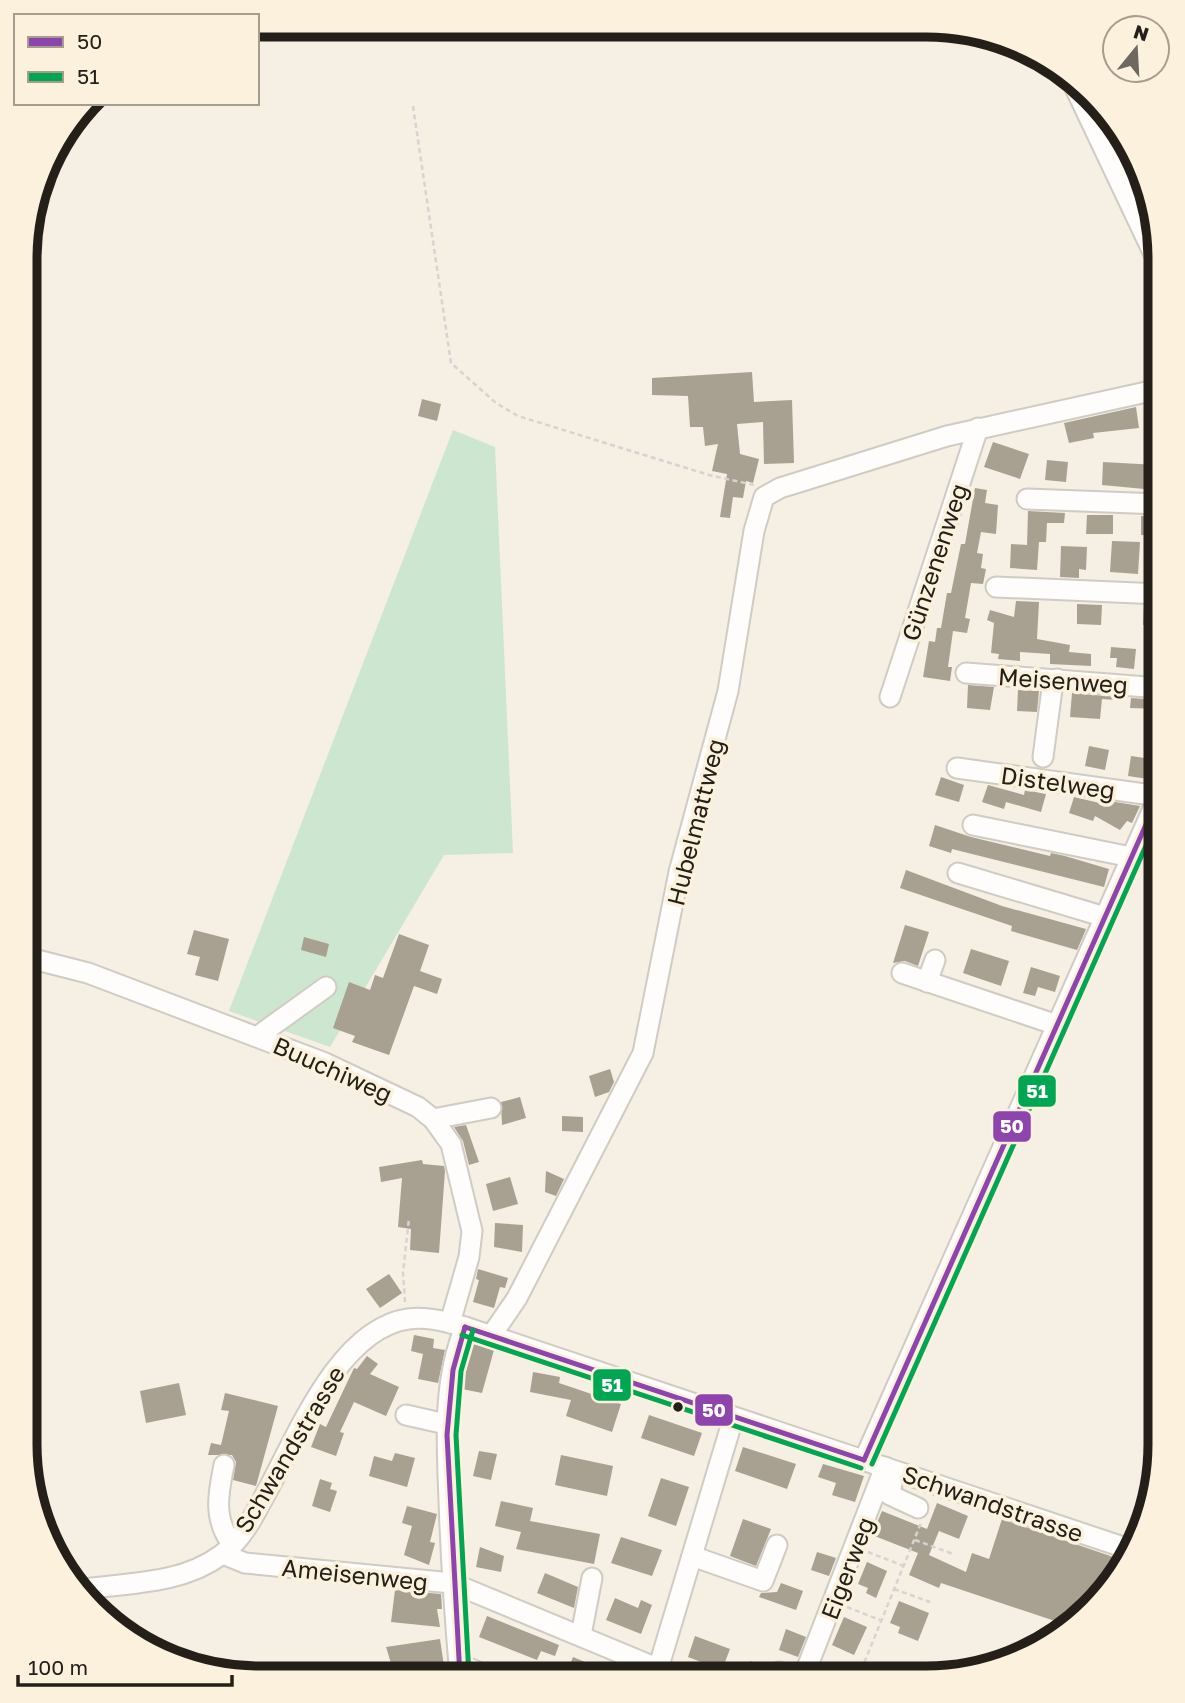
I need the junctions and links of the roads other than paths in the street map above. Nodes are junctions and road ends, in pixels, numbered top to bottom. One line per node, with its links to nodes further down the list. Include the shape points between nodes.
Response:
1 (1081, 100): 2 (street)
2 (1147, 239)
3 (1148, 392): 4 (street)
4 (978, 428): 12 (street, Günzenenweg); 31 (street, Hubelmattweg, via 764,497 728,691 680,872 643,1053 517,1298)
5 (1027, 499): 6 (street)
6 (1148, 504)
7 (996, 587): 8 (street)
8 (1148, 593)
9 (966, 673): 10 (street, Meisenweg)
10 (1057, 679): 11 (street, Meisenweg); 13 (street)
11 (1148, 687)
12 (890, 696)
13 (1044, 757)
14 (957, 768): 15 (street, Distelweg)
15 (1148, 792)
16 (1148, 820): 18 (street)
17 (973, 825): 18 (street)
18 (1131, 857): 20 (street)
19 (958, 873): 20 (street)
20 (1105, 917): 26 (street)
21 (37, 960): 27 (street, Buuchiweg, via 88,973)
22 (934, 960): 24 (street)
23 (902, 973): 24 (street)
24 (927, 982): 26 (street)
25 (326, 987): 27 (street)
26 (1057, 1025): 35 (street)
27 (258, 1036): 29 (street, Buuchiweg, via 371,1084)
28 (491, 1108): 29 (street)
29 (433, 1119): 30 (street, Buuchiweg, via 451,1144 472,1231)
30 (458, 1325): 31 (street, Schwandstrasse); 34 (street, Buuchiweg); 41 (street, Schwandstrasse, via 408,1319 377,1329 349,1350 253,1516)
31 (491, 1336): 33 (street, Schwandstrasse)
32 (406, 1415): 34 (street)
33 (733, 1419): 35 (street, Schwandstrasse); 42 (street)
34 (446, 1424): 44 (street, Buuchiweg)
35 (864, 1460): 37 (street, Schwandstrasse)
36 (224, 1465): 41 (street, via 218,1512)
37 (890, 1468): 38 (street, via 890,1495); 40 (street, Schwandstrasse); 50 (street, Eigerweg, via 834,1602)
38 (920, 1513)
39 (777, 1545): 42 (street, via 763,1581)
40 (1122, 1547)
41 (228, 1549): 44 (street, Ameisenweg, via 244,1563); 45 (street, Schwandstrasse, via 203,1566 175,1576)
42 (692, 1556): 47 (street)
43 (592, 1578): 46 (street)
44 (452, 1583): 46 (street, Ameisenweg); 48 (street, Buuchiweg)
45 (90, 1588)
46 (581, 1635): 49 (street, Ameisenweg)
47 (661, 1659)
48 (460, 1666)
49 (653, 1666)
50 (801, 1666)

